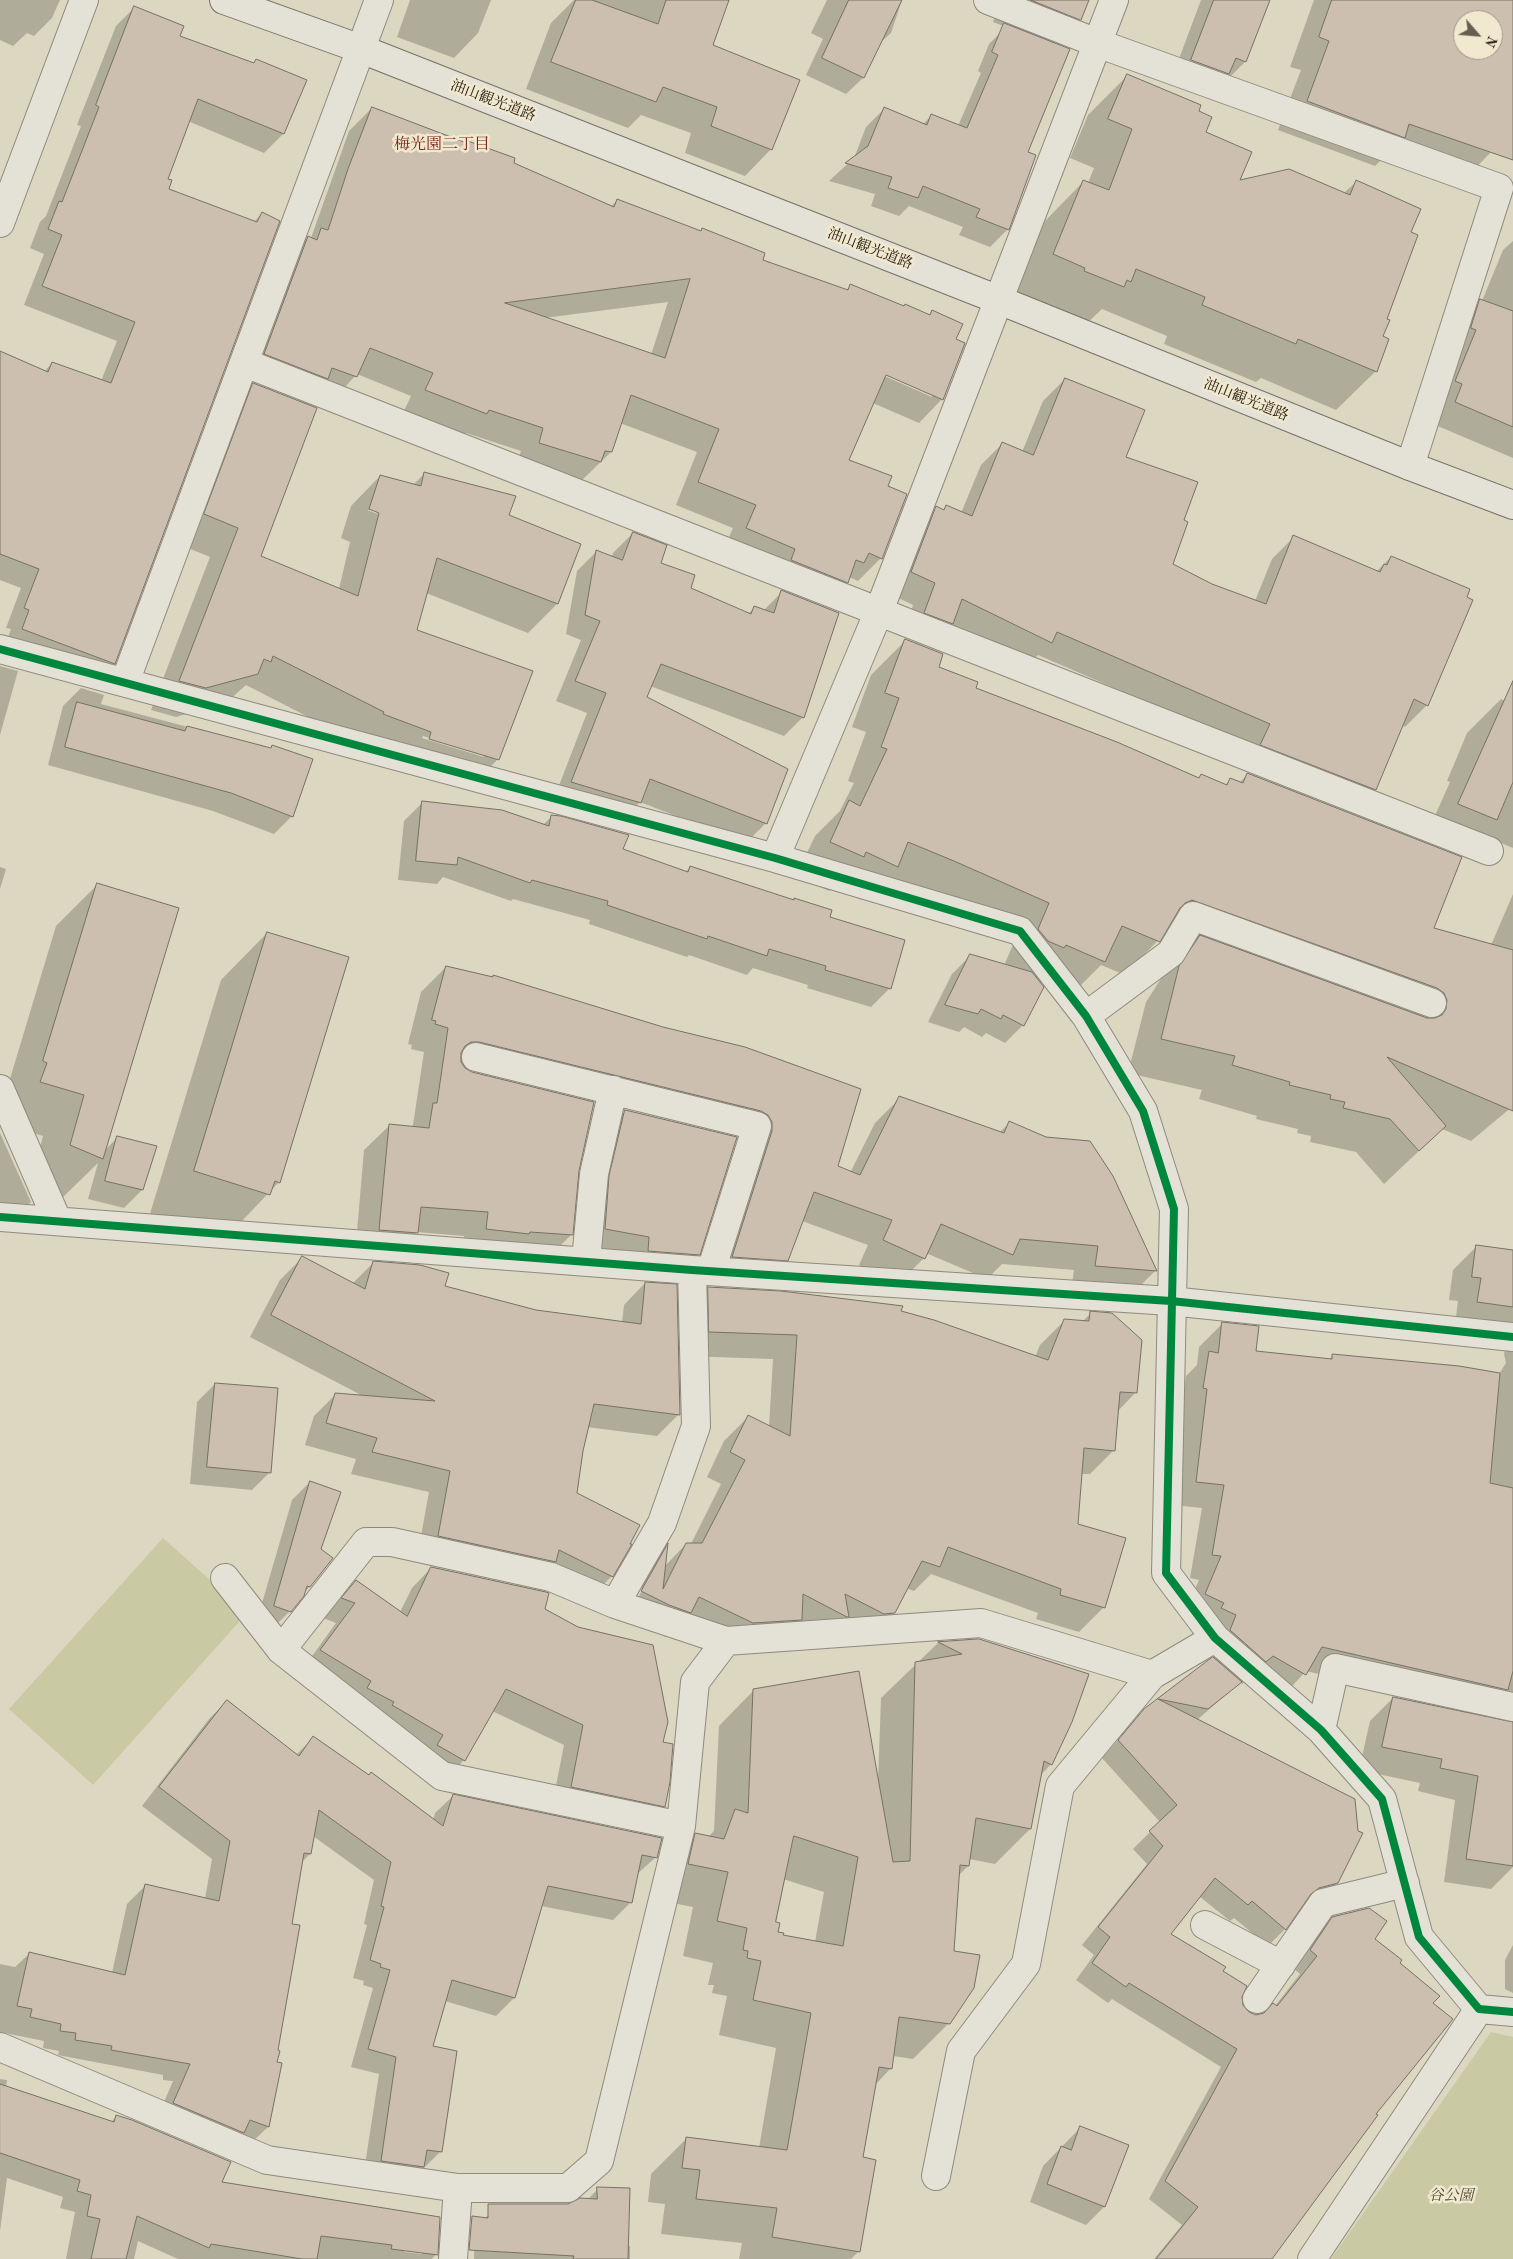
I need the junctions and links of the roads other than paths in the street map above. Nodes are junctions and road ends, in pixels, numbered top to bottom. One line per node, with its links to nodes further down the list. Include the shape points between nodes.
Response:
1 (84, 0): 8 (street)
2 (224, 0): 7 (street, 油山観光道路)
3 (379, 0): 7 (street)
4 (988, 0): 6 (street)
5 (1114, 0): 6 (street)
6 (1097, 43): 9 (street); 11 (street, via 1498,188)
7 (361, 49): 9 (street, 油山観光道路); 10 (street)
8 (0, 224)
9 (999, 300): 11 (street, 油山観光道路); 13 (street)
10 (245, 363): 13 (street); 15 (street)
11 (1410, 466): 12 (street, 油山観光道路)
12 (1513, 505)
13 (879, 611): 16 (street); 17 (street)
14 (0, 649): 15 (street)
15 (125, 682): 17 (street)
16 (1489, 851)
17 (775, 858): 19 (street, via 1020,931)
18 (1432, 1002): 19 (street, via 1194,916 1171,953)
19 (1086, 1016): 27 (street, via 1143,1111 1174,1209)
20 (476, 1057): 22 (street)
21 (0, 1089): 24 (street)
22 (613, 1090): 25 (street, via 594,1174); 26 (street, via 757,1126)
23 (0, 1217): 24 (street)
24 (57, 1220): 25 (street)
25 (586, 1261): 26 (street)
26 (701, 1270): 27 (street); 30 (street, via 696,1426 662,1523)
27 (1171, 1301): 28 (street); 31 (street, via 1166,1573)
28 (1513, 1337)
29 (224, 1578): 33 (street)
30 (615, 1604): 32 (street); 33 (street, via 551,1577 392,1542 366,1542)
31 (1214, 1638): 34 (street); 36 (street)
32 (726, 1642): 34 (street, via 981,1623); 37 (street, via 695,1682)
33 (281, 1650): 37 (street, via 442,1776)
34 (1152, 1675): 45 (street, via 1060,1786 1026,1964 960,2051)
35 (1513, 1707): 36 (street, via 1335,1668)
36 (1321, 1730): 38 (street, via 1382,1799)
37 (681, 1826): 46 (street, via 599,2161 568,2188)
38 (1405, 1883): 40 (street, via 1323,1903); 42 (street, via 1419,1937)
39 (1205, 1925): 40 (street)
40 (1280, 1966): 41 (street)
41 (1257, 2000)
42 (1479, 2009): 43 (street); 48 (street)
43 (1513, 2012)
44 (0, 2046): 46 (street, via 267,2160)
45 (936, 2176)
46 (458, 2188): 47 (street)
47 (453, 2259)
48 (1312, 2259)

